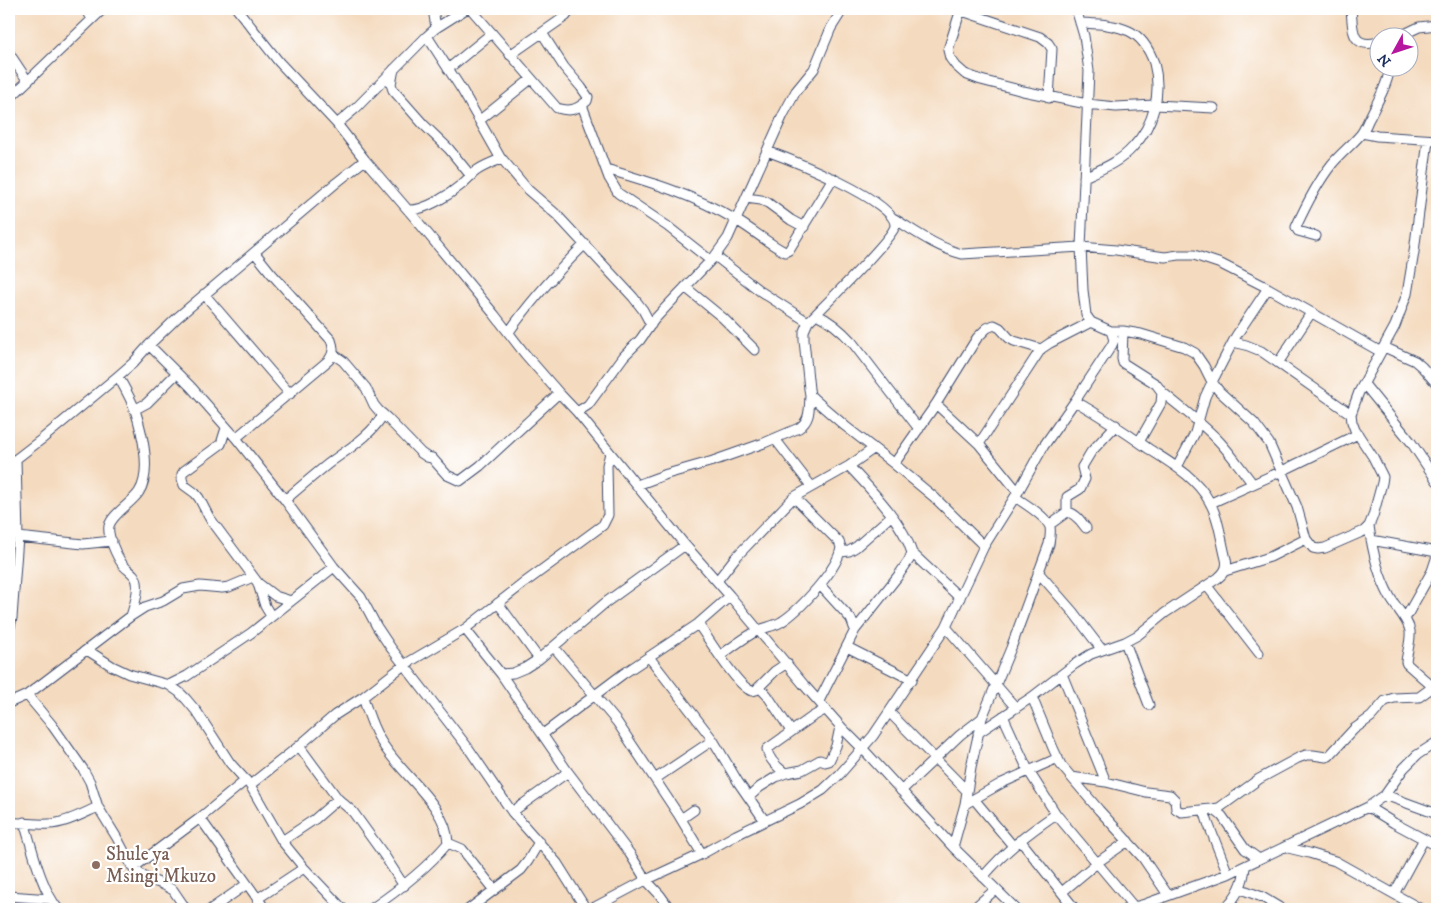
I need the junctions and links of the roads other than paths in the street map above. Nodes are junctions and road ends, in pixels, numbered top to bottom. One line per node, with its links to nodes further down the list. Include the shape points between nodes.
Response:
1 (86, 9): 12 (street)
2 (103, 9): 12 (street)
3 (237, 9): 35 (street, via 279,62)
4 (433, 9): 15 (street)
5 (471, 9): 17 (street)
6 (571, 9): 18 (street)
7 (959, 9): 29 (street, via 1040,37 1048,43 1052,49); 29 (street, via 948,50 956,66 965,74 982,80)
8 (1076, 9): 13 (street)
9 (1352, 9): 20 (street, via 1356,38)
10 (462, 10): 15 (street)
11 (839, 10): 38 (street, via 814,69 783,114)
12 (92, 19): 27 (street)
13 (1080, 23): 30 (street, via 1089,71); 32 (street, via 1107,25 1138,36 1152,56 1158,84)
14 (1437, 25): 16 (street)
15 (436, 28): 19 (street)
16 (1417, 28)
17 (492, 33): 22 (street); 24 (street)
18 (542, 33): 22 (street); 31 (street, via 564,67 586,92 587,101)
19 (427, 36): 23 (street); 24 (street)
20 (1368, 45)
21 (9, 53): 27 (street)
22 (510, 55): 25 (street)
23 (395, 69): 35 (street); 42 (street, via 391,84 393,90 449,148)
24 (448, 69): 34 (street)
25 (531, 78): 31 (street, via 556,108 566,111); 34 (street)
26 (1388, 78): 36 (street)
27 (27, 80): 28 (street)
28 (9, 98)
29 (1049, 98): 30 (street)
30 (1087, 104): 32 (street, via 1116,107); 43 (street)
31 (582, 105): 41 (street)
32 (1155, 105): 33 (street); 43 (street, via 1144,134 1132,149 1114,163)
33 (1214, 108)
34 (480, 120): 39 (street)
35 (337, 124): 40 (street)
36 (1362, 133): 37 (street); 50 (street, via 1331,165 1296,227 1298,231)
37 (1433, 140): 70 (street, via 1407,294)
38 (767, 151): 44 (street); 45 (street)
39 (501, 159): 42 (street); 51 (street, via 528,190)
40 (365, 160): 46 (street); 53 (street)
41 (606, 169): 48 (street, via 694,199); 54 (street, via 618,192)
42 (471, 176): 46 (street, via 426,206)
43 (1084, 177): 52 (street)
44 (833, 178): 47 (street, via 868,197); 49 (street)
45 (746, 198): 48 (street); 49 (street, via 762,200)
46 (408, 210): 65 (street)
47 (892, 218): 52 (street, via 928,241 962,254); 59 (street, via 894,231)
48 (736, 220): 49 (street, via 785,252); 54 (street, via 728,238)
49 (804, 227)
50 (1316, 236)
51 (585, 244): 62 (street, via 639,303); 65 (street, via 542,288)
52 (1081, 247): 56 (street, via 1165,257 1194,255 1221,264); 61 (street, via 1086,315)
53 (255, 253): 57 (street); 71 (street, via 332,340)
54 (712, 258): 55 (street); 60 (street)
55 (685, 287): 62 (street); 69 (street)
56 (1268, 288): 58 (street); 66 (street)
57 (204, 294): 67 (street); 80 (street)
58 (1312, 313): 70 (street); 72 (street)
59 (816, 314): 60 (street); 91 (street, via 841,329)
60 (808, 322): 81 (street, via 804,340)
61 (1091, 322): 63 (street); 68 (street)
62 (651, 325): 85 (street, via 592,401)
63 (1110, 331): 64 (street); 82 (street, via 1114,340 1112,345)
64 (1123, 331): 75 (street, via 1160,338 1189,350 1204,366); 78 (street, via 1123,363 1156,384)
65 (509, 332): 79 (street)
66 (1233, 342): 72 (street, via 1261,351); 75 (street)
67 (149, 345): 73 (street); 74 (street)
68 (1041, 349): 83 (street, via 1014,341 1000,328 988,328 977,338); 96 (street)
69 (755, 350)
70 (1383, 350): 76 (street); 77 (street, via 1422,367)
71 (333, 354): 80 (street); 86 (street, via 343,361)
72 (1278, 362): 87 (street)
73 (177, 374): 84 (street); 90 (street)
74 (118, 376): 84 (street); 99 (street)
75 (1212, 382): 88 (street); 103 (street, via 1254,423 1269,443)
76 (1364, 384): 87 (street); 104 (street, via 1411,442)
77 (1437, 384)
78 (1162, 392): 88 (street); 95 (street, via 1161,403)
79 (559, 393): 85 (street); 86 (street, via 462,481 447,475 432,458 421,453)
80 (290, 394): 93 (street)
81 (810, 394): 94 (street, via 804,425); 97 (street)
82 (1076, 401): 89 (street); 108 (street, via 1043,447)
83 (936, 404): 91 (street); 96 (street)
84 (134, 410): 120 (street, via 146,462 145,479 134,500 109,526)
85 (578, 412): 98 (street)
86 (383, 414): 110 (street, via 376,426)
87 (1350, 414): 92 (street)
88 (1198, 422): 102 (street); 105 (street, via 1236,461)
89 (1116, 426): 95 (street); 112 (street, via 1091,452 1082,467 1085,479 1080,489 1067,497)
90 (226, 428): 93 (street); 129 (street, via 221,444 184,471 182,479 199,498)
91 (919, 429): 100 (street)
92 (1358, 434): 103 (street); 115 (street, via 1383,477)
93 (236, 438): 110 (street)
94 (775, 439): 106 (street); 107 (street)
95 (1139, 442): 102 (street)
96 (979, 444): 108 (street)
97 (873, 448): 100 (street); 101 (street)
98 (610, 453): 106 (street); 136 (street, via 606,522)
99 (12, 460): 117 (street)
100 (894, 464): 122 (street, via 934,497)
101 (850, 466): 107 (street); 113 (street)
102 (1177, 467): 111 (street, via 1195,481)
103 (1282, 471): 105 (street); 118 (street)
104 (1437, 481)
105 (1253, 484): 111 (street)
106 (637, 485): 121 (street)
107 (812, 487): 109 (street)
108 (1017, 494): 114 (street); 122 (street)
109 (794, 497): 123 (street, via 833,535); 130 (street)
110 (285, 500): 126 (street)
111 (1211, 503): 128 (street, via 1226,559)
112 (1067, 512): 114 (street); 116 (street, via 1072,512)
113 (891, 516): 123 (street, via 856,547); 124 (street)
114 (1049, 525): 127 (street, via 1049,544)
115 (1369, 526): 118 (street, via 1357,535 1325,548 1313,548); 119 (street)
116 (1086, 528)
117 (18, 537): 120 (street, via 84,544); 145 (street)
118 (1306, 539): 128 (street, via 1270,558)
119 (1371, 540): 125 (street); 139 (street, via 1389,596)
120 (112, 541): 137 (street, via 123,565 137,582)
121 (685, 545): 130 (street); 147 (street, via 605,602)
122 (984, 546): 134 (street)
123 (841, 552): 131 (street)
124 (912, 553): 134 (street); 144 (street)
125 (1437, 554): 139 (street, via 1432,571)
126 (334, 567): 135 (street); 156 (street, via 361,597)
127 (1038, 572): 150 (street); 161 (street)
128 (1224, 572): 132 (street)
129 (255, 580): 135 (street, via 275,596); 137 (street, via 222,588 200,586 183,589); 138 (street)
130 (717, 581): 133 (street)
131 (820, 584): 143 (street, via 785,619); 144 (street, via 851,619)
132 (1208, 586): 146 (street); 151 (street)
133 (730, 596): 140 (street); 143 (street)
134 (960, 598): 141 (street)
135 (291, 601): 138 (street)
136 (498, 603): 142 (street); 154 (street)
137 (131, 616): 149 (street)
138 (271, 616): 160 (street)
139 (1405, 620): 163 (street, via 1410,628 1406,662)
140 (698, 624): 152 (street); 153 (street)
141 (946, 627): 159 (street); 161 (street)
142 (465, 629): 156 (street); 157 (street)
143 (759, 630): 152 (street); 155 (street)
144 (855, 630): 148 (street)
145 (9, 631)
146 (1124, 642): 150 (street); 172 (street)
147 (554, 647): 154 (street); 167 (street)
148 (847, 647): 159 (street); 170 (street)
149 (87, 650): 162 (street, via 129,674); 166 (street)
150 (1102, 650): 158 (street)
151 (1259, 653)
152 (720, 656): 164 (street, via 748,689 753,691)
153 (649, 657): 167 (street); 182 (street)
154 (539, 659): 157 (street, via 513,673)
155 (787, 664): 164 (street); 170 (street)
156 (404, 665): 168 (street); 206 (street)
157 (501, 674): 181 (street)
158 (1062, 674): 169 (street); 193 (street)
159 (912, 680): 175 (street)
160 (179, 681): 162 (street); 165 (street)
161 (996, 684): 173 (street); 177 (street)
162 (169, 686): 165 (street)
163 (1435, 686): 205 (street, via 1419,697 1388,699 1329,756 1298,758 1259,779 1219,808)
164 (759, 687): 179 (street)
165 (179, 692): 194 (street)
166 (27, 695): 171 (street); 203 (street, via 83,769)
167 (595, 695): 181 (street); 192 (street)
168 (363, 697): 184 (street, via 335,715); 219 (street, via 384,747 432,803 448,834)
169 (1032, 697): 173 (street); 187 (street)
170 (819, 701): 174 (street)
171 (9, 703)
172 (1149, 705)
173 (1016, 708): 176 (street)
174 (826, 709): 178 (street); 179 (street)
175 (890, 713): 185 (street); 186 (street)
176 (1003, 716): 180 (street); 188 (street)
177 (982, 718): 180 (street); 186 (street)
178 (840, 727): 185 (street); 190 (street, via 836,746 828,761 820,760 802,770)
179 (791, 731): 190 (street, via 766,749)
180 (978, 733): 196 (street)
181 (542, 734): 189 (street)
182 (714, 740): 192 (street); 198 (street)
183 (1437, 742): 197 (street, via 1404,768)
184 (299, 746): 194 (street); 199 (street)
185 (863, 749): 195 (street); 211 (street, via 823,790)
186 (935, 758): 195 (street); 196 (street)
187 (1058, 758): 188 (street); 191 (street)
188 (1028, 770): 200 (street); 207 (street)
189 (568, 772): 206 (street); 231 (street)
190 (785, 773): 198 (street)
191 (1071, 777): 193 (street); 216 (street)
192 (655, 780): 210 (street)
193 (1106, 782): 205 (street, via 1170,795 1175,800 1176,809 1181,812)
194 (248, 783): 209 (street); 215 (street)
195 (901, 791): 221 (street)
196 (967, 791): 201 (street)
197 (1385, 795): 202 (street); 208 (street)
198 (749, 797): 211 (street)
199 (338, 799): 215 (street); 233 (street, via 353,812)
200 (974, 799): 201 (street); 218 (street)
201 (965, 804): 221 (street)
202 (1368, 807): 214 (street); 222 (street)
203 (98, 808): 213 (street, via 51,824); 227 (street)
204 (694, 810): 210 (street)
205 (1208, 810): 224 (street, via 1222,816 1244,849); 229 (street, via 1208,823)
206 (512, 812): 217 (street)
207 (1056, 814): 218 (street); 225 (street)
208 (1437, 814)
209 (200, 818): 227 (street); 232 (street)
210 (681, 819): 223 (street)
211 (765, 820): 223 (street)
212 (9, 822): 213 (street)
213 (24, 822): 241 (street)
214 (1424, 839): 220 (street); 238 (street)
215 (282, 841): 228 (street)
216 (1128, 841): 225 (street); 239 (street)
217 (538, 842): 234 (street, via 521,870); 254 (street, via 557,864)
218 (1017, 843): 230 (street); 237 (street)
219 (448, 844): 233 (street); 234 (street, via 462,849)
220 (1437, 846)
221 (953, 847): 230 (street)
222 (1284, 847): 224 (street); 238 (street, via 1335,861)
223 (702, 854): 231 (street)
224 (1259, 859): 226 (street)
225 (1098, 862): 237 (street); 246 (street)
226 (1245, 866): 229 (street); 236 (street)
227 (133, 868): 245 (street, via 173,890)
228 (304, 868): 242 (street); 251 (street)
229 (1228, 874): 239 (street)
230 (983, 877): 235 (street)
231 (646, 880): 255 (street); 256 (street)
232 (247, 884): 242 (street); 249 (street)
233 (404, 886): 252 (street)
234 (494, 889): 253 (street)
235 (996, 889): 257 (street); 258 (street)
236 (1240, 889): 260 (street); 261 (street)
237 (1062, 892): 259 (street)
238 (1394, 894): 262 (street)
239 (1168, 895): 244 (street)
240 (13, 896): 241 (street); 243 (street)
241 (50, 899): 247 (street)
242 (258, 899): 250 (street)
243 (9, 903)
244 (1148, 907): 246 (street)
245 (185, 908): 248 (street)
246 (1130, 908)
247 (58, 909)
248 (172, 909)
249 (211, 909)
250 (265, 909)
251 (343, 909)
252 (371, 909)
253 (469, 909)
254 (586, 909)
255 (591, 909)
256 (670, 909)
257 (973, 909)
258 (1016, 909)
259 (1075, 909)
260 (1224, 909)
261 (1282, 909)
262 (1421, 909)

